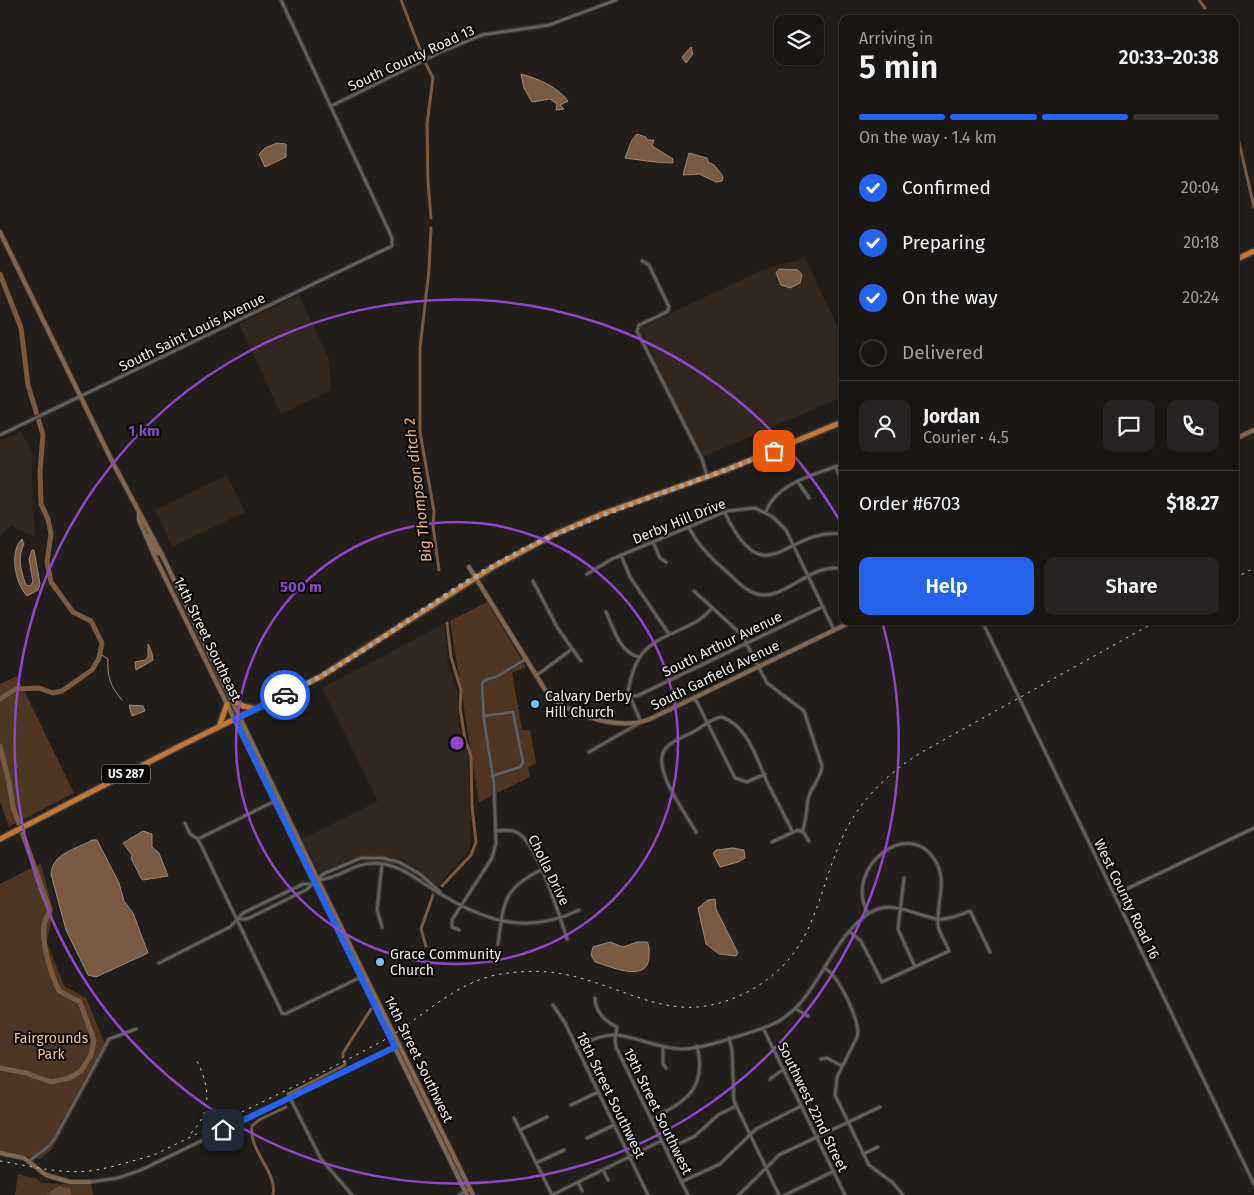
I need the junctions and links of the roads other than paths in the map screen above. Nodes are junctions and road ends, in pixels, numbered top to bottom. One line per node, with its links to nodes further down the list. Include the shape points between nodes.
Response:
1 (281, 0): 3 (street)
2 (616, 0): 3 (street, South County Road 13, via 549,25 482,36 443,51)
3 (331, 106): 8 (street, South Saint Louis Avenue, via 392,238 392,246)
4 (0, 232): 8 (main road, 14th Street Southeast)
5 (1254, 251): 6 (highway)
6 (1239, 258)
7 (642, 261): 16 (street, via 649,265 669,307 667,312 639,325 637,332 702,459)
8 (80, 396): 11 (street, South Saint Louis Avenue); 21 (main road, 14th Street Southeast)
9 (839, 423): 16 (highway, US 287)
10 (1254, 430): 12 (main road)
11 (0, 435)
12 (1239, 437)
13 (839, 466): 14 (street)
14 (836, 467): 15 (street); 17 (street)
15 (839, 475)
16 (708, 477): 35 (highway, US 287, via 573,526)
17 (798, 482): 18 (street); 20 (street, via 776,494)
18 (809, 498)
19 (724, 512): 20 (street, Derby Hill Drive, via 751,508); 22 (street, Derby Hill Drive); 26 (street, via 737,533 760,555 773,555)
20 (766, 512): 26 (street, via 782,525)
21 (139, 514): 24 (main road, 14th Street Southeast); 27 (main road, 14th Street Southeast)
22 (689, 527): 25 (street, Derby Hill Drive); 34 (street, via 720,565 751,592 766,595)
23 (839, 534): 26 (street, via 821,534)
24 (146, 536): 27 (main road); 29 (main road, 14th Street Southeast)
25 (653, 542): 28 (street, Derby Hill Drive); 30 (street, via 660,558)
26 (793, 545): 34 (street)
27 (162, 554): 37 (main road, 14th Street Southeast)
28 (621, 555): 33 (street, Derby Hill Drive); 45 (street, via 630,577)
29 (156, 559): 37 (main road, via 165,566); 56 (main road, 14th Street Southeast)
30 (666, 562)
31 (469, 567): 35 (main road)
32 (839, 569): 34 (street, via 825,568)
33 (586, 574)
34 (808, 576): 39 (street)
35 (476, 578): 49 (main road); 57 (highway, US 287, via 335,668)
36 (533, 581): 47 (street)
37 (180, 591): 55 (main road, 14th Street Southeast)
38 (694, 591): 40 (street)
39 (822, 607): 44 (street); 46 (street, South Arthur Avenue)
40 (711, 609): 45 (street, via 701,619); 46 (street, via 740,633)
41 (606, 612): 48 (street, via 622,646)
42 (845, 625): 44 (main road, South Garfield Avenue)
43 (984, 625): 82 (street, West County Road 16)
44 (834, 630): 51 (main road, South Garfield Avenue)
45 (669, 634): 48 (street, via 650,644)
46 (746, 644): 51 (street); 53 (street, South Arthur Avenue, via 637,696)
47 (572, 649): 50 (street); 52 (street)
48 (639, 657): 53 (street)
49 (526, 659): 52 (main road); 58 (street, via 482,682)
50 (581, 661)
51 (758, 667): 54 (main road, South Garfield Avenue); 72 (street, via 767,683 804,711 822,762 821,774 808,800 808,816)
52 (536, 676): 60 (main road, via 549,696 566,708 616,724)
53 (629, 696): 60 (street)
54 (692, 698): 60 (main road, South Garfield Avenue); 61 (street)
55 (233, 700): 57 (highway); 59 (main road, 14th Street Southeast)
56 (227, 704): 59 (main road, 14th Street Southeast); 62 (highway)
57 (256, 709): 59 (highway, US 287)
58 (483, 716): 65 (street); 65 (street, via 513,712 523,762 520,767)
59 (238, 718): 62 (highway, US 287); 66 (main road, 14th Street Southeast)
60 (641, 722): 63 (street, South Garfield Avenue)
61 (708, 722): 64 (street, via 724,718 740,729 760,761); 64 (street, via 735,778 747,782); 71 (street, via 704,728 670,744 664,750 661,764 666,780)
62 (219, 727): 73 (highway, US 287)
63 (589, 752)
64 (764, 774): 70 (street)
65 (492, 776): 69 (street)
66 (277, 800): 74 (street); 80 (main road, 14th Street Southeast)
67 (185, 823): 74 (street, via 190,834)
68 (1254, 828): 82 (street)
69 (495, 831): 78 (street, Cholla Drive, via 512,830 522,835); 83 (street, via 496,848 492,858)
70 (792, 831): 72 (street); 76 (street)
71 (696, 832)
72 (802, 832): 75 (street)
73 (0, 839)
74 (198, 839): 89 (street)
75 (809, 841)
76 (772, 842)
77 (382, 864): 80 (street, via 356,866); 81 (street, via 399,868); 91 (street, via 377,910)
78 (541, 870): 87 (street, Cholla Drive); 90 (street, via 521,880 511,890)
79 (904, 878): 84 (street)
80 (314, 882): 81 (street, via 323,874 352,861 382,858 409,867); 89 (street, via 298,894); 89 (street, via 303,884 243,913); 100 (main road, 14th Street Southwest)
81 (443, 895): 83 (street)
82 (1114, 895): 149 (street, West County Road 16)
83 (460, 906): 90 (street, via 474,914); 92 (street, via 450,925)
84 (900, 908): 86 (street, via 885,908); 88 (street); 99 (street, via 898,929)
85 (579, 910): 87 (street)
86 (868, 914): 88 (street, via 862,894 871,865 884,850 910,845 926,852 939,869); 93 (street)
87 (561, 918): 90 (street, via 528,923); 94 (street, Cholla Drive)
88 (938, 919): 96 (street, via 970,911); 99 (street, via 949,950)
89 (238, 920): 97 (street); 100 (street, via 283,1014)
90 (502, 921): 95 (street)
91 (382, 927)
92 (459, 930)
93 (850, 932): 98 (street); 99 (street, via 861,941 882,982)
94 (567, 938)
95 (498, 944)
96 (990, 952)
97 (159, 963)
98 (825, 967): 103 (street); 114 (street, via 836,978 858,1024 857,1038)
99 (915, 967)
100 (363, 976): 109 (main road, 14th Street Southwest)
101 (595, 998): 107 (street, 19th Street Southwest, via 606,1023 617,1028)
102 (553, 1005): 111 (street, 18th Street Southwest)
103 (796, 1009): 104 (street); 105 (street, via 780,1022)
104 (808, 1016)
105 (763, 1028): 108 (street); 116 (street, Southwest 22nd Street)
106 (136, 1029): 140 (street, via 109,1039 52,1142)
107 (615, 1035): 111 (street); 112 (street); 126 (street, 19th Street Southwest, via 616,1047)
108 (729, 1038): 110 (street); 121 (street)
109 (398, 1046): 119 (street); 151 (main road, 14th Street Southwest)
110 (697, 1046): 112 (street, via 684,1049); 126 (street, via 699,1076 695,1088 676,1107)
111 (576, 1047): 118 (street, 18th Street Southwest)
112 (663, 1047): 115 (street)
113 (821, 1059): 114 (street, via 827,1058)
114 (842, 1066): 127 (street, via 835,1093)
115 (666, 1068)
116 (784, 1070): 117 (street); 122 (street, Southwest 22nd Street)
117 (770, 1079)
118 (598, 1092): 120 (street); 128 (street, 18th Street Southwest)
119 (290, 1098): 146 (street, via 141,1170 118,1178); 152 (street, via 321,1159)
120 (571, 1105)
121 (736, 1106): 130 (street); 136 (street, via 718,1115 695,1136)
122 (801, 1106): 130 (street); 132 (street, Southwest 22nd Street)
123 (880, 1107): 127 (street)
124 (547, 1117): 129 (street)
125 (514, 1118): 129 (street)
126 (651, 1119): 133 (street, 19th Street Southwest)
127 (848, 1122): 132 (street); 138 (street)
128 (614, 1125): 131 (street); 139 (street, 18th Street Southwest)
129 (520, 1130): 141 (street)
130 (749, 1134): 142 (street); 148 (street, via 720,1164)
131 (587, 1138)
132 (816, 1138): 142 (street, via 779,1156); 144 (street, Southwest 22nd Street)
133 (662, 1141): 136 (street, 19th Street Southwest); 139 (street)
134 (878, 1147): 138 (street)
135 (564, 1150): 141 (street)
136 (666, 1150): 148 (street, 19th Street Southwest)
137 (0, 1152): 140 (main road)
138 (863, 1154): 162 (street, via 869,1165)
139 (630, 1157): 143 (street); 156 (street, 18th Street Southwest)
140 (29, 1161): 146 (main road, via 46,1176 70,1182)
141 (536, 1163): 155 (street)
142 (766, 1168): 158 (street); 159 (street)
143 (603, 1170): 145 (street); 147 (street)
144 (834, 1171): 160 (street); 161 (street, Southwest 22nd Street)
145 (608, 1180)
146 (90, 1182)
147 (578, 1182): 150 (street); 155 (street)
148 (682, 1182): 157 (street, 19th Street Southwest)
149 (1254, 1184)
150 (582, 1191)
151 (468, 1192): 153 (street); 154 (main road, 14th Street Southwest)
152 (352, 1195)
153 (458, 1195)
154 (473, 1195)
155 (552, 1195)
156 (648, 1195)
157 (688, 1195)
158 (740, 1195)
159 (779, 1195)
160 (785, 1195)
161 (845, 1195)
162 (903, 1195)

